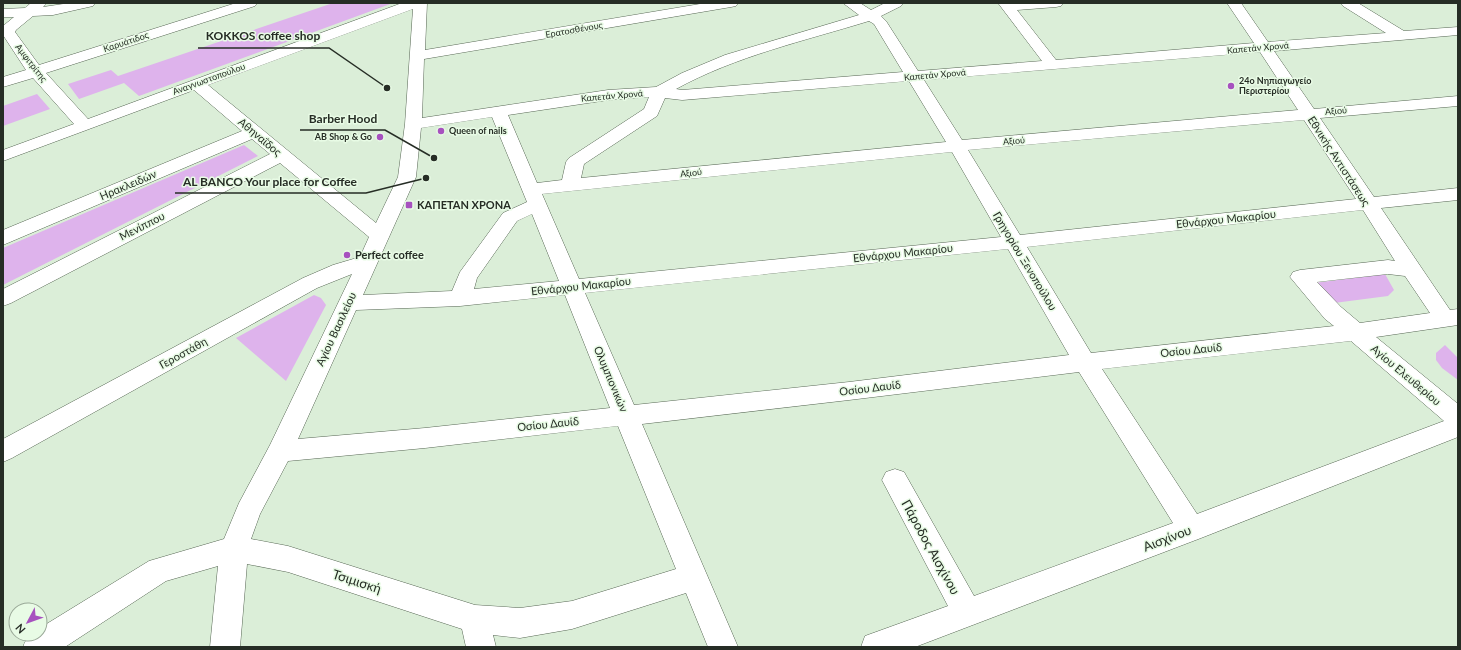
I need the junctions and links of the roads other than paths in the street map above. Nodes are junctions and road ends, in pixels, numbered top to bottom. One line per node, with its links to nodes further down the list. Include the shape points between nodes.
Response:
1 (88, 3): 12 (street, via 66,9)
2 (250, 3): 21 (street, Καρυάτιδος)
3 (415, 3): 24 (street, Αναγνωστοπούλου)
4 (420, 3): 19 (street, Αγίου Βασιλείου)
5 (731, 3): 19 (street, Ερατοσθένους)
6 (850, 3): 14 (street, Γρηγορίου Ξενοπούλου)
7 (896, 3): 14 (street)
8 (1056, 3): 11 (street)
9 (1234, 3): 18 (street, Εθνικής Αντιστάσεως)
10 (1348, 3): 16 (street)
11 (1006, 5): 20 (street)
12 (36, 7): 13 (street); 17 (street, Αμφιτρίτης, via 9,28)
13 (3, 13)
14 (871, 16): 22 (street, Γρηγορίου Ξενοπούλου, via 879,21); 25 (street, via 730,58 688,76)
15 (1458, 31): 16 (street, Καπετάν Χρονά)
16 (1400, 35): 18 (street, Καπετάν Χρονά)
17 (8, 42): 21 (street, Αμφιτρίτης)
18 (1265, 48): 20 (street, Καπετάν Χρονά); 28 (street, Εθνικής Αντιστάσεως)
19 (418, 56): 29 (street, Αγίου Βασιλείου)
20 (1052, 64): 22 (street, Καπετάν Χρονά)
21 (35, 71): 23 (street, Καρυάτιδος); 30 (street, Αμφιτρίτης)
22 (914, 77): 25 (street, Καπετάν Χρονά, via 682,95); 32 (street, Γρηγορίου Ξενοπούλου)
23 (3, 82)
24 (196, 84): 30 (street, Αναγνωστοπούλου); 31 (street, Αθηναΐδος)
25 (660, 92): 27 (street, Καπετάν Χρονά, via 608,95); 35 (street, via 651,112 575,162)
26 (1458, 101): 28 (street, Αξιού)
27 (498, 111): 29 (street, Καπετάν Χρονά); 37 (street, Ολυμπιονικών)
28 (1308, 114): 32 (street, Αξιού); 38 (street, Εθνικής Αντιστάσεως)
29 (413, 124): 39 (street, Αγίου Βασιλείου, via 407,177)
30 (85, 126): 34 (street, Αναγνωστοπούλου)
31 (254, 132): 33 (street, Αθηναΐδος); 40 (street, Ηρακλειδών)
32 (957, 146): 35 (street, Αξιού); 41 (street, Γρηγορίου Ξενοπούλου)
33 (281, 155): 39 (street, Αθηναΐδος); 45 (street, Μενίππου)
34 (3, 156)
35 (570, 186): 37 (street, Αξιού)
36 (1458, 194): 38 (street, Εθνάρχου Μακαρίου)
37 (534, 196): 44 (street, Ολυμπιονικών); 46 (street, Αξιού, via 510,217 467,277)
38 (1367, 204): 41 (street, Εθνάρχου Μακαρίου); 43 (street, Εθνικής Αντιστάσεως)
39 (380, 236): 42 (street, Αγίου Βασιλείου)
40 (3, 238)
41 (1014, 242): 44 (street, Εθνάρχου Μακαρίου); 50 (street, Γρηγορίου Ξενοπούλου)
42 (367, 262): 47 (street, Αγίου Βασιλείου); 54 (street, Γεροστάθη, via 310,283)
43 (1410, 269): 48 (street, Εθνικής Αντιστάσεως); 49 (street, Αγίου Ελευθερίου, via 1388,268 1300,277)
44 (572, 286): 46 (street, Εθνάρχου Μακαρίου); 51 (street, Ολυμπιονικών)
45 (3, 298)
46 (460, 298): 47 (street, Εθνάρχου Μακαρίου)
47 (348, 303): 55 (street, Αγίου Βασιλείου)
48 (1451, 318): 49 (street, Οσίου Δαυίδ)
49 (1354, 332): 50 (street, Οσίου Δαυίδ); 52 (street, Αγίου Ελευθερίου)
50 (1085, 362): 51 (street, Οσίου Δαυίδ); 57 (street, Γρηγορίου Ξενοπούλου)
51 (626, 416): 55 (street, Οσίου Δαυίδ); 59 (street, Ολυμπιονικών)
52 (1458, 418)
53 (1458, 426): 57 (street, Αισχίνου)
54 (3, 451)
55 (280, 451): 58 (street, Αγίου Βασιλείου, via 248,512)
56 (895, 480): 60 (street, Πάροδος Αισχίνου)
57 (1191, 529): 60 (street, Αισχίνου)
58 (234, 549): 61 (street, Τσιμισκή, via 288,559); 62 (street, Τσιμισκή, via 159,570); 63 (street, Αγίου Βασιλείου)
59 (694, 577): 61 (street, Τσιμισκή, via 572,615 520,623); 65 (street, Ολυμπιονικών)
60 (967, 613): 66 (street, Αισχίνου)
61 (475, 619): 64 (street)
62 (38, 647)
63 (225, 647)
64 (481, 647)
65 (723, 647)
66 (876, 647)

